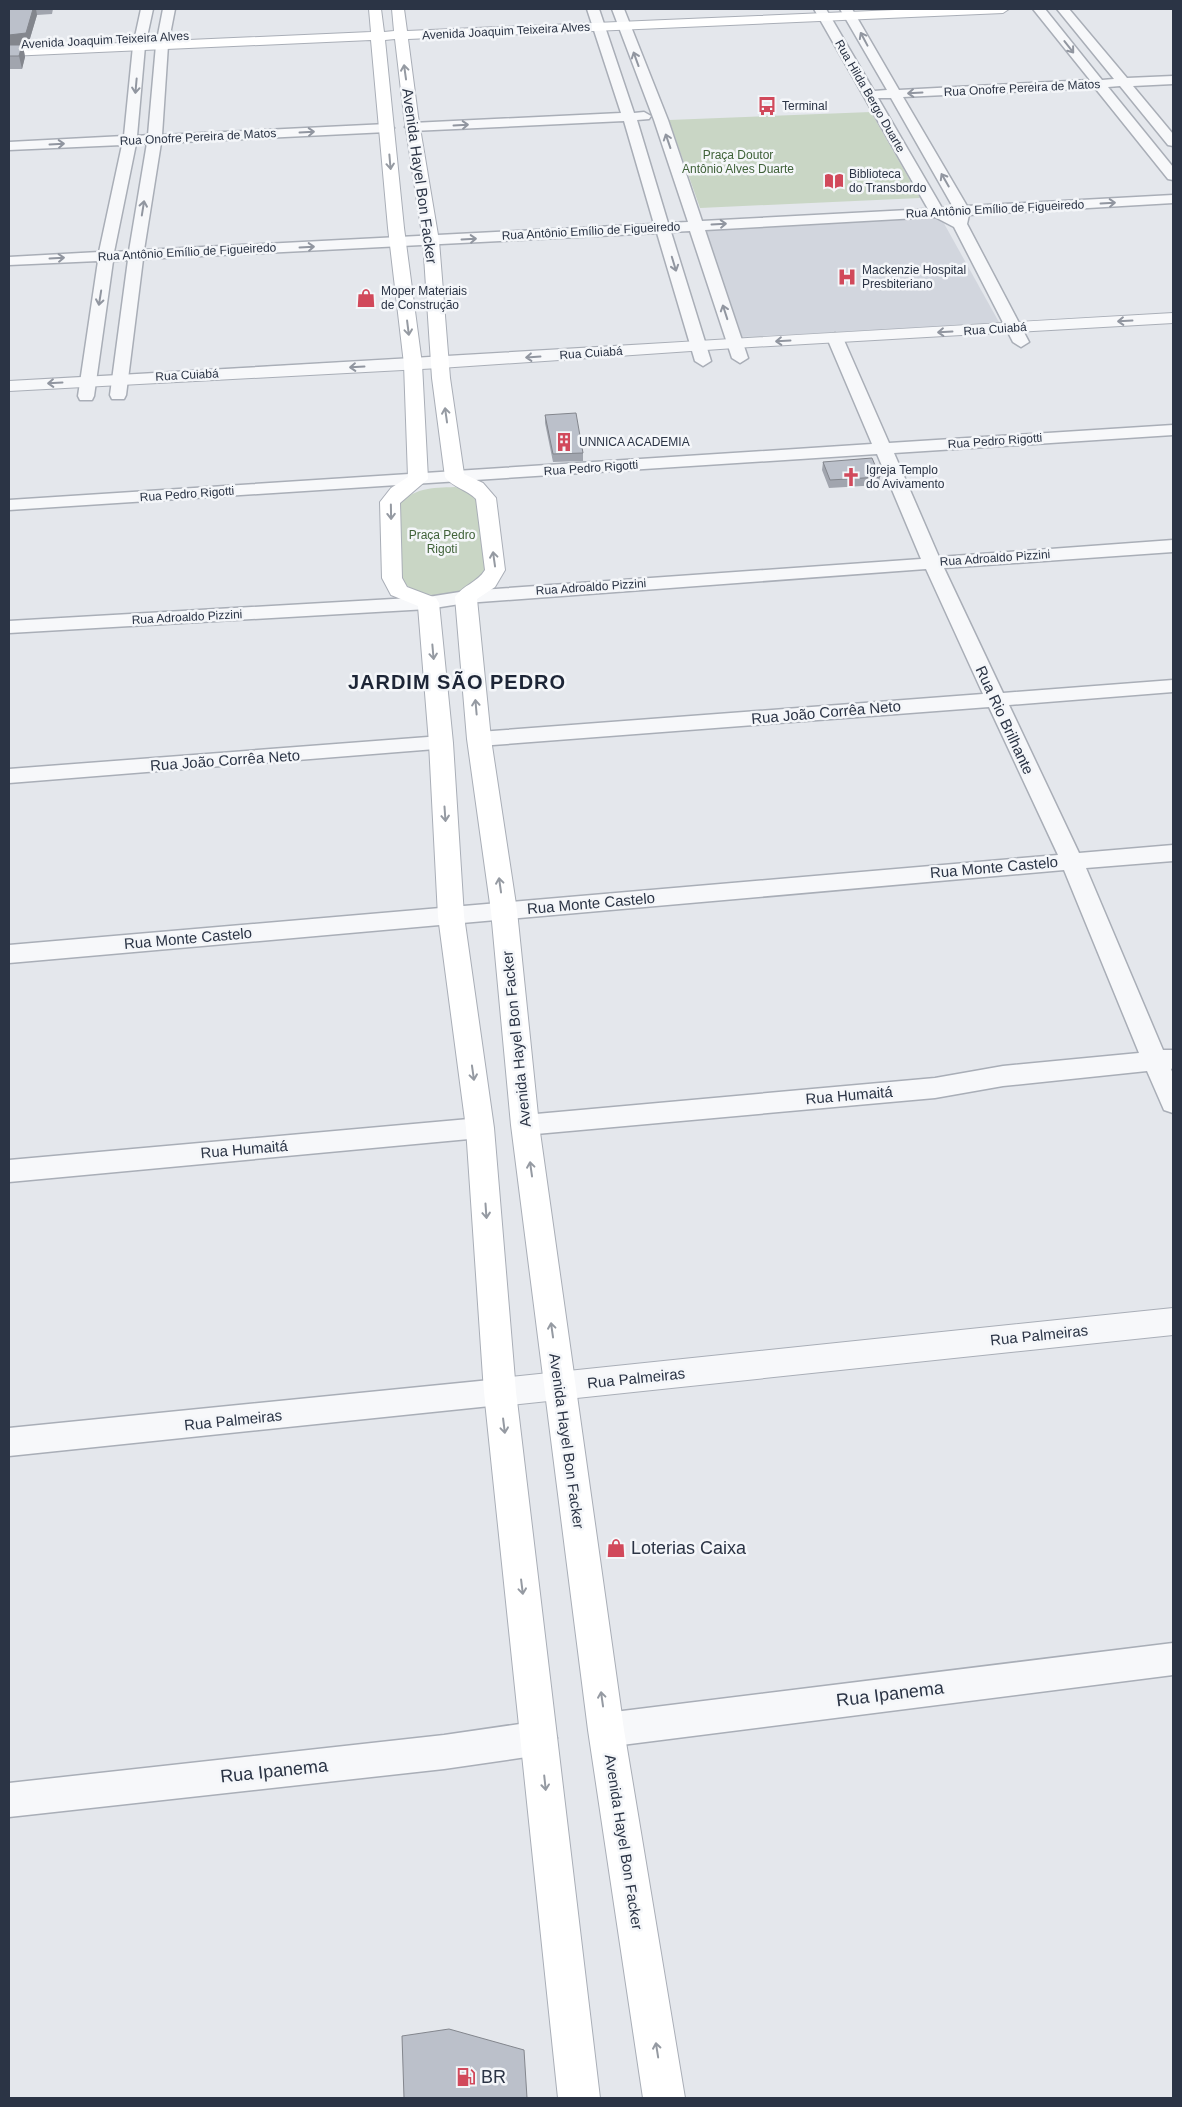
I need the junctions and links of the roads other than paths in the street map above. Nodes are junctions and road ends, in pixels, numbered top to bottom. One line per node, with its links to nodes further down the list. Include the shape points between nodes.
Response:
1 (147, 9): 15 (street)
2 (169, 9): 14 (street)
3 (374, 9): 13 (main road, Avenida Hayel Bon Facker)
4 (398, 9): 12 (main road, Avenida Hayel Bon Facker)
5 (1003, 9): 9 (main road, Avenida Joaquim Teixeira Alves)
6 (1039, 9): 20 (street, one-way to 20)
7 (1064, 9): 19 (street)
8 (824, 11): 9 (main road, Avenida Joaquim Teixeira Alves); 10 (main road, Avenida Joaquim Teixeira Alves); 23 (street, Rua Hilda Bergo Duarte)
9 (849, 12): 22 (street, Rua Hilda Bergo Duarte, one-way to 9)
10 (621, 17): 11 (main road, Avenida Joaquim Teixeira Alves); 24 (street, one-way to 10)
11 (596, 18): 12 (main road, Avenida Joaquim Teixeira Alves); 25 (street)
12 (400, 32): 13 (main road, Avenida Joaquim Teixeira Alves); 26 (main road, Avenida Hayel Bon Facker, one-way to 12)
13 (378, 33): 14 (main road, Avenida Joaquim Teixeira Alves); 27 (main road, Avenida Hayel Bon Facker)
14 (163, 41): 15 (main road, Avenida Joaquim Teixeira Alves); 28 (street)
15 (140, 42): 16 (main road, Avenida Joaquim Teixeira Alves); 17 (main road, Avenida Joaquim Teixeira Alves); 30 (street, one-way to 30)
16 (9, 44)
17 (9, 52)
18 (1173, 80): 19 (street, Rua Onofre Pereira de Matos)
19 (1128, 87): 20 (street, Rua Onofre Pereira de Matos); 21 (street, Rua Onofre Pereira de Matos); 31 (street)
20 (1102, 89): 22 (street, Rua Onofre Pereira de Matos); 33 (street)
21 (1173, 90)
22 (897, 99): 23 (street, Rua Onofre Pereira de Matos); 38 (street, Rua Hilda Bergo Duarte, one-way to 22)
23 (873, 100): 36 (street, Rua Hilda Bergo Duarte)
24 (656, 110): 25 (street); 40 (street, one-way to 24)
25 (627, 112): 26 (street); 41 (street)
26 (412, 121): 42 (main road, Avenida Hayel Bon Facker)
27 (387, 123): 28 (street, Rua Onofre Pereira de Matos); 44 (main road, Avenida Hayel Bon Facker, one-way to 44)
28 (155, 134): 30 (street, Rua Onofre Pereira de Matos); 45 (street, one-way to 28)
29 (9, 135): 30 (street, Rua Onofre Pereira de Matos)
30 (131, 135): 32 (street, Rua Onofre Pereira de Matos, one-way to 30); 47 (street)
31 (1173, 142)
32 (9, 146)
33 (1173, 176)
34 (1173, 188): 38 (street, Rua Antônio Emílio de Figueiredo)
35 (1173, 199): 38 (street, Rua Antônio Emílio de Figueiredo, one-way to 35)
36 (933, 206): 37 (street, Rua Antônio Emílio de Figueiredo); 38 (street); 38 (street, Rua Antônio Emílio de Figueiredo); 40 (street, Rua Antônio Emílio de Figueiredo, one-way to 36)
37 (732, 210)
38 (959, 211): 51 (street, Rua Hilda Bergo Duarte)
39 (639, 214): 41 (street, Rua Antônio Emílio de Figueiredo)
40 (696, 216): 41 (street, Rua Antônio Emílio de Figueiredo); 53 (street, one-way to 40)
41 (661, 220): 42 (street, Rua Antônio Emílio de Figueiredo, one-way to 41); 54 (street, one-way to 54)
42 (433, 230): 44 (street, Rua Antônio Emílio de Figueiredo); 55 (main road, Avenida Hayel Bon Facker)
43 (316, 232): 45 (street, Rua Antônio Emílio de Figueiredo)
44 (393, 233): 45 (street, Rua Antônio Emílio de Figueiredo, one-way to 44); 56 (main road, Avenida Hayel Bon Facker, one-way to 56)
45 (137, 248): 47 (street, Rua Antônio Emílio de Figueiredo); 58 (street)
46 (9, 249): 47 (street, Rua Antônio Emílio de Figueiredo)
47 (107, 250): 48 (street, Rua Antônio Emílio de Figueiredo, one-way to 47); 59 (street, one-way to 59)
48 (9, 261)
49 (1173, 318): 51 (street, Rua Cuiabá, one-way to 51)
50 (1173, 334): 51 (street, Rua Cuiabá)
51 (1018, 335): 52 (street, Rua Cuiabá)
52 (838, 346): 53 (street, Rua Cuiabá); 62 (street, Rua Rio Brilhante)
53 (738, 351): 54 (street, Rua Cuiabá)
54 (701, 354): 55 (street, Rua Cuiabá)
55 (441, 370): 56 (street, Rua Cuiabá); 63 (main road, Avenida Hayel Bon Facker, one-way to 55)
56 (412, 372): 58 (street, Rua Cuiabá); 64 (main road, Avenida Hayel Bon Facker)
57 (9, 386): 59 (street, Rua Cuiabá, one-way to 57)
58 (119, 387): 59 (street, Rua Cuiabá)
59 (87, 389): 60 (street, Rua Cuiabá)
60 (9, 401)
61 (1173, 430): 62 (street, Rua Pedro Rigotti)
62 (883, 448): 63 (street, Rua Pedro Rigotti); 67 (street, Rua Rio Brilhante)
63 (455, 477): 64 (street, Rua Pedro Rigotti); 68 (main road, one-way to 63, via 488,583 495,570 486,498 476,487)
64 (418, 479): 65 (street, Rua Pedro Rigotti); 69 (main road, one-way to 69, via 398,492 390,502 392,578 398,591)
65 (9, 505)
66 (1173, 546): 67 (street, Rua Adroaldo Pizzini)
67 (932, 562): 68 (street, Rua Adroaldo Pizzini); 72 (street, Rua Rio Brilhante)
68 (466, 597): 69 (street, Rua Adroaldo Pizzini); 73 (main road, Avenida Hayel Bon Facker, one-way to 68)
69 (428, 603): 70 (street, Rua Adroaldo Pizzini); 74 (main road, one-way to 74)
70 (9, 627)
71 (1173, 686): 72 (street, Rua João Corrêa Neto)
72 (994, 698): 73 (street, Rua João Corrêa Neto); 77 (street, Rua Rio Brilhante)
73 (479, 739): 78 (main road, Avenida Hayel Bon Facker, one-way to 73)
74 (440, 743): 75 (street, Rua João Corrêa Neto); 79 (main road, one-way to 79)
75 (9, 776)
76 (1173, 853): 77 (street, Rua Monte Castelo)
77 (1071, 860): 78 (street, Rua Monte Castelo); 81 (street, Rua Rio Brilhante)
78 (504, 911): 79 (street, Rua Monte Castelo); 83 (main road, Avenida Hayel Bon Facker)
79 (451, 916): 80 (street, Rua Monte Castelo); 84 (main road, one-way to 84)
80 (9, 954)
81 (1164, 1060): 82 (street, Rua Rio Brilhante); 83 (street, Rua Humaitá, via 1003,1076 935,1088)
82 (1173, 1103)
83 (525, 1124): 87 (main road, Avenida Hayel Bon Facker, one-way to 83)
84 (480, 1128): 85 (street, Rua Humaitá); 88 (main road, one-way to 88)
85 (9, 1171)
86 (1173, 1321): 87 (street, Rua Palmeiras)
87 (560, 1386): 88 (street, Rua Palmeiras); 91 (main road, Avenida Hayel Bon Facker, one-way to 87)
88 (500, 1392): 89 (street, Rua Palmeiras); 92 (main road, one-way to 92)
89 (9, 1442)
90 (1173, 1659): 91 (street, Rua Ipanema)
91 (606, 1730): 95 (main road, Avenida Hayel Bon Facker, one-way to 91)
92 (540, 1738): 93 (street, Rua Ipanema, via 444,1752); 94 (main road, one-way to 94)
93 (9, 1800)
94 (579, 2098)
95 (664, 2098)

